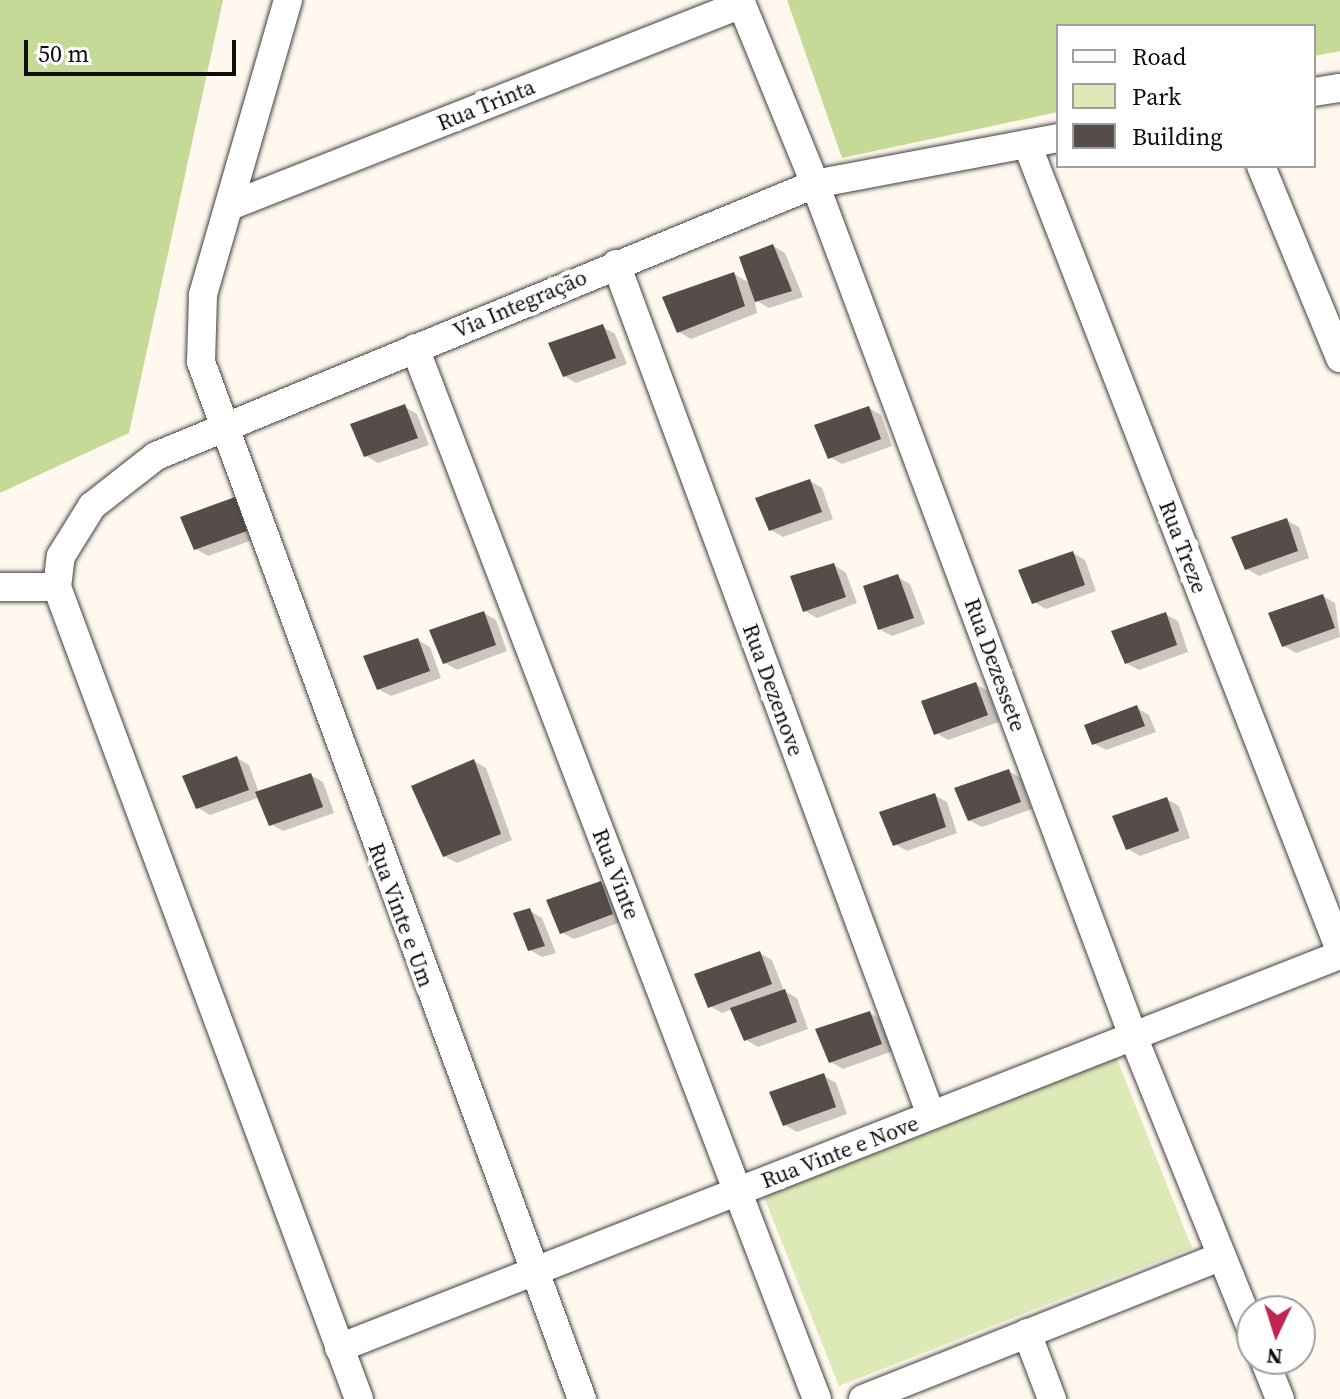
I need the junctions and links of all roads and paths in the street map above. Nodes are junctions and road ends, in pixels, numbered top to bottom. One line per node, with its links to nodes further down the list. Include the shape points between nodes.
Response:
1 (288, 0): 9 (street)
2 (741, 2): 8 (street, Rua Dezessete); 9 (street, Rua Trinta)
3 (1340, 88): 4 (street)
4 (1316, 92)
5 (1056, 138): 6 (street, Via Integração)
6 (1027, 144): 8 (street, Via Integração); 17 (street, Rua Treze)
7 (1262, 168): 11 (street)
8 (815, 184): 10 (street, Via Integração); 18 (street, Rua Dezessete)
9 (230, 206): 14 (street, Rua Vinte e Um, via 200,318 201,362)
10 (616, 264): 12 (street, Via Integração); 19 (street, Rua Dezenove)
11 (1330, 297): 13 (street)
12 (415, 348): 14 (street, Via Integração); 20 (street, Rua Vinte)
13 (1340, 358)
14 (223, 429): 16 (street, Via Integração, via 156,456 117,482 92,506 61,556); 22 (street, Rua Vinte e Um)
15 (0, 587): 16 (street)
16 (57, 587): 25 (street)
17 (1340, 953): 18 (street, Rua Vinte e Nove)
18 (1133, 1036): 19 (street, Rua Vinte e Nove); 21 (street, Rua Dezessete)
19 (931, 1115): 20 (street, Rua Vinte e Nove)
20 (737, 1192): 22 (street, Rua Vinte e Nove); 29 (street, Rua Vinte)
21 (1222, 1256): 23 (street, Rua Dezessete); 24 (street)
22 (532, 1273): 25 (street, Rua Vinte e Nove); 28 (street, Rua Vinte e Um)
23 (1238, 1295)
24 (1027, 1333): 30 (street); 31 (street)
25 (339, 1348): 27 (street)
26 (1270, 1375): 32 (street)
27 (359, 1399)
28 (582, 1399)
29 (817, 1399)
30 (863, 1399)
31 (1052, 1399)
32 (1280, 1399)

